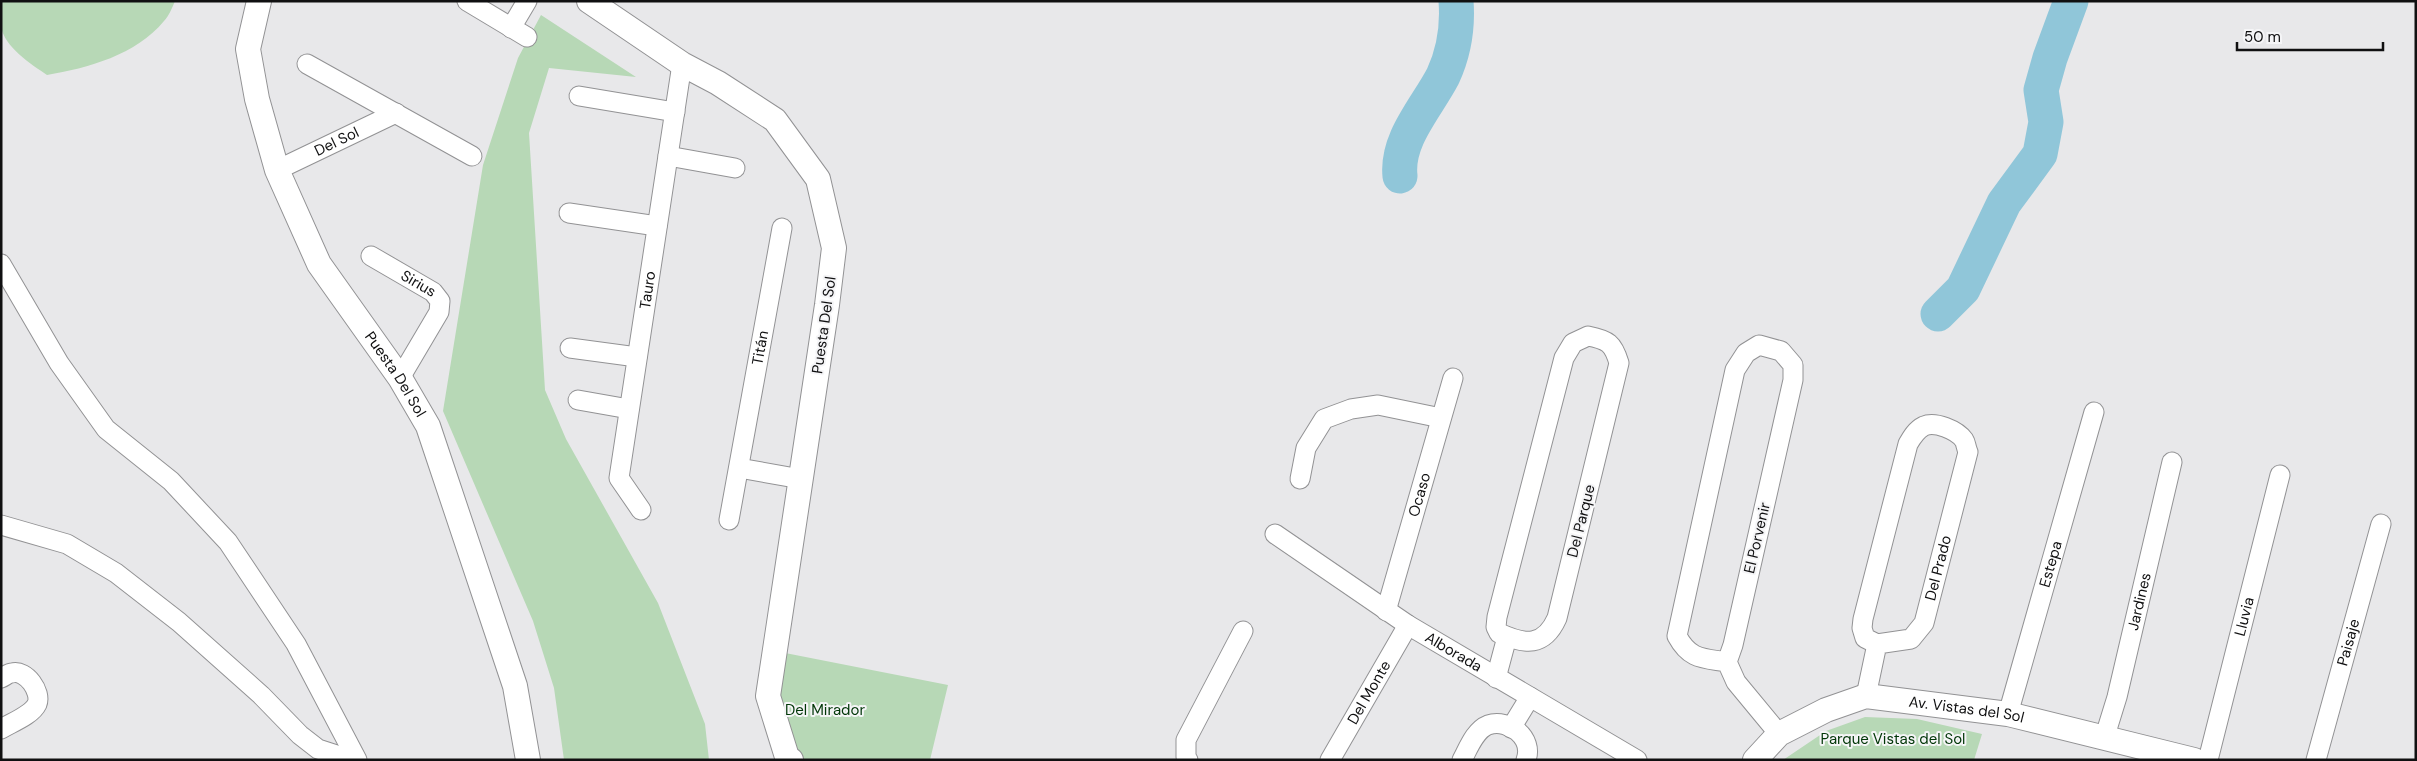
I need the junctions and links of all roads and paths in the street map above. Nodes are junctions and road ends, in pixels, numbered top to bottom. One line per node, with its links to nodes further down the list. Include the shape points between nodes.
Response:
1 (259, 1): 15 (street, Puesta Del Sol, via 248,49 257,99)
2 (467, 1): 5 (street)
3 (527, 1): 5 (street)
4 (589, 1): 8 (street, Puesta Del Sol)
5 (511, 28): 6 (street)
6 (527, 38)
7 (307, 64): 11 (street)
8 (682, 64): 10 (street, Tauro); 32 (street, Puesta Del Sol, via 775,120 818,178 834,248)
9 (580, 96): 10 (street)
10 (675, 112): 13 (street, Tauro)
11 (396, 113): 12 (street); 15 (street, Del Sol)
12 (472, 156)
13 (668, 156): 14 (street); 17 (street, Tauro)
14 (735, 168)
15 (277, 170): 23 (street, Puesta Del Sol, via 319,264)
16 (569, 213): 17 (street)
17 (657, 226): 22 (street, Tauro)
18 (782, 228): 30 (street, Titán)
19 (371, 256): 23 (street, Sirius, via 434,292 440,301 439,312)
20 (1, 264): 55 (street, via 59,362 106,428 171,481 228,542 296,644)
21 (570, 348): 22 (street)
22 (637, 357): 26 (street, Tauro)
23 (400, 378): 56 (street, Puesta Del Sol, via 428,426 451,490 515,686)
24 (1453, 378): 28 (street, Ocaso)
25 (578, 400): 26 (street)
26 (629, 409): 34 (street, Tauro, via 619,478)
27 (2094, 412): 49 (street, Estepa)
28 (1441, 418): 33 (street, via 1378,405 1351,409 1324,419 1306,448); 39 (street, Ocaso)
29 (2172, 462): 53 (street, Jardines, via 2117,697)
30 (739, 468): 32 (street); 35 (street, Titán)
31 (2280, 475): 65 (street, Lluvia)
32 (801, 479): 57 (street, Puesta Del Sol, via 768,696)
33 (1300, 479)
34 (641, 510)
35 (729, 520)
36 (2381, 524): 66 (street, Paisaje)
37 (1, 526): 54 (street, via 67,544 116,573 179,622 300,735 318,749)
38 (1275, 534): 39 (street, Alborada)
39 (1386, 610): 40 (street, Alborada)
40 (1408, 625): 46 (street, Alborada); 59 (street, Del Monte)
41 (1243, 631): 58 (street, via 1186,740)
42 (1507, 637): 42 (street, Del Parque, via 1496,627 1497,616 1564,358 1573,343 1588,336 1604,340 1615,349 1619,363 1557,618 1543,639 1530,642); 46 (street)
43 (1877, 644): 43 (street, Del Prado, via 1910,639 1924,623 1968,452 1964,440 1956,432 1937,425 1925,425 1914,432 1908,444 1863,619 1865,638); 47 (street)
44 (1728, 662): 44 (street, El Porvenir, via 1793,380 1793,365 1781,351 1759,345 1746,353 1735,370 1677,636 1684,649 1695,657); 52 (street, via 1736,682)
45 (1, 678): 50 (street, via 12,672 27,677 37,695 37,704)
46 (1496, 678): 48 (street, Alborada)
47 (1866, 696): 49 (street, Av. Vistas del Sol); 52 (street, Av. Vistas del Sol, via 1826,710)
48 (1530, 697): 51 (street); 62 (street, Alborada)
49 (2008, 714): 53 (street, Av. Vistas del Sol)
50 (1, 728)
51 (1511, 728): 60 (street, via 1499,724 1487,726 1477,734); 61 (street, via 1524,737 1529,751)
52 (1779, 734): 63 (street, Av. Vistas del Sol)
53 (2104, 739): 64 (street, Av. Vistas del Sol)
54 (352, 760)
55 (357, 760)
56 (528, 760)
57 (790, 760)
58 (1188, 760)
59 (1330, 760)
60 (1462, 760)
61 (1526, 760)
62 (1638, 760)
63 (1755, 760)
64 (2194, 760)
65 (2208, 760)
66 (2316, 760)

